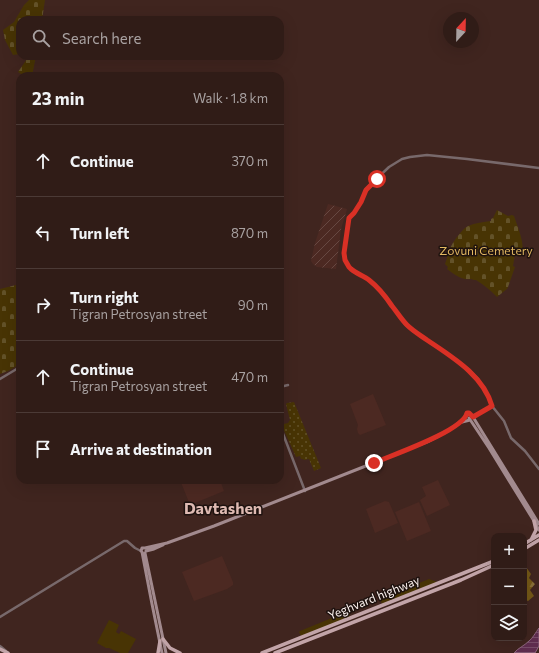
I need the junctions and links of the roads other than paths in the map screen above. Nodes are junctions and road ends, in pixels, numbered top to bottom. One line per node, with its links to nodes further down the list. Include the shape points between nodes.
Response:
1 (539, 168): 6 (street, via 425,155 402,159 389,167 366,190 349,218 344,257 349,267 371,282 413,331 472,374 484,389)
2 (16, 369): 3 (street)
3 (0, 379)
4 (288, 385): 5 (street)
5 (284, 386)
6 (492, 406): 7 (street); 9 (street, via 504,421 511,438)
7 (472, 419): 10 (main road, via 463,421 432,441); 10 (main road, via 466,415 429,441); 11 (main road)
8 (284, 436): 10 (street)
9 (539, 469)
10 (305, 490): 18 (main road)
11 (537, 522): 12 (main road); 14 (main road)
12 (539, 530)
13 (539, 535): 14 (main road)
14 (531, 540): 16 (main road)
15 (539, 540): 17 (main road)
16 (527, 544)
17 (527, 546)
18 (143, 551): 22 (street, via 124,541); 23 (main road)
19 (491, 563): 21 (main road, Yeghvard highway)
20 (491, 566): 21 (main road, Yeghvard highway)
21 (470, 574): 24 (main road, Yeghvard highway)
22 (0, 617)
23 (161, 640): 27 (main road); 28 (main road); 29 (main road); 30 (main road)
24 (301, 641): 31 (main road, Yeghvard highway); 32 (main road, Yeghvard highway)
25 (0, 648): 26 (main road)
26 (8, 653)
27 (158, 653)
28 (162, 653)
29 (166, 653)
30 (180, 653)
31 (262, 653)
32 (275, 653)

